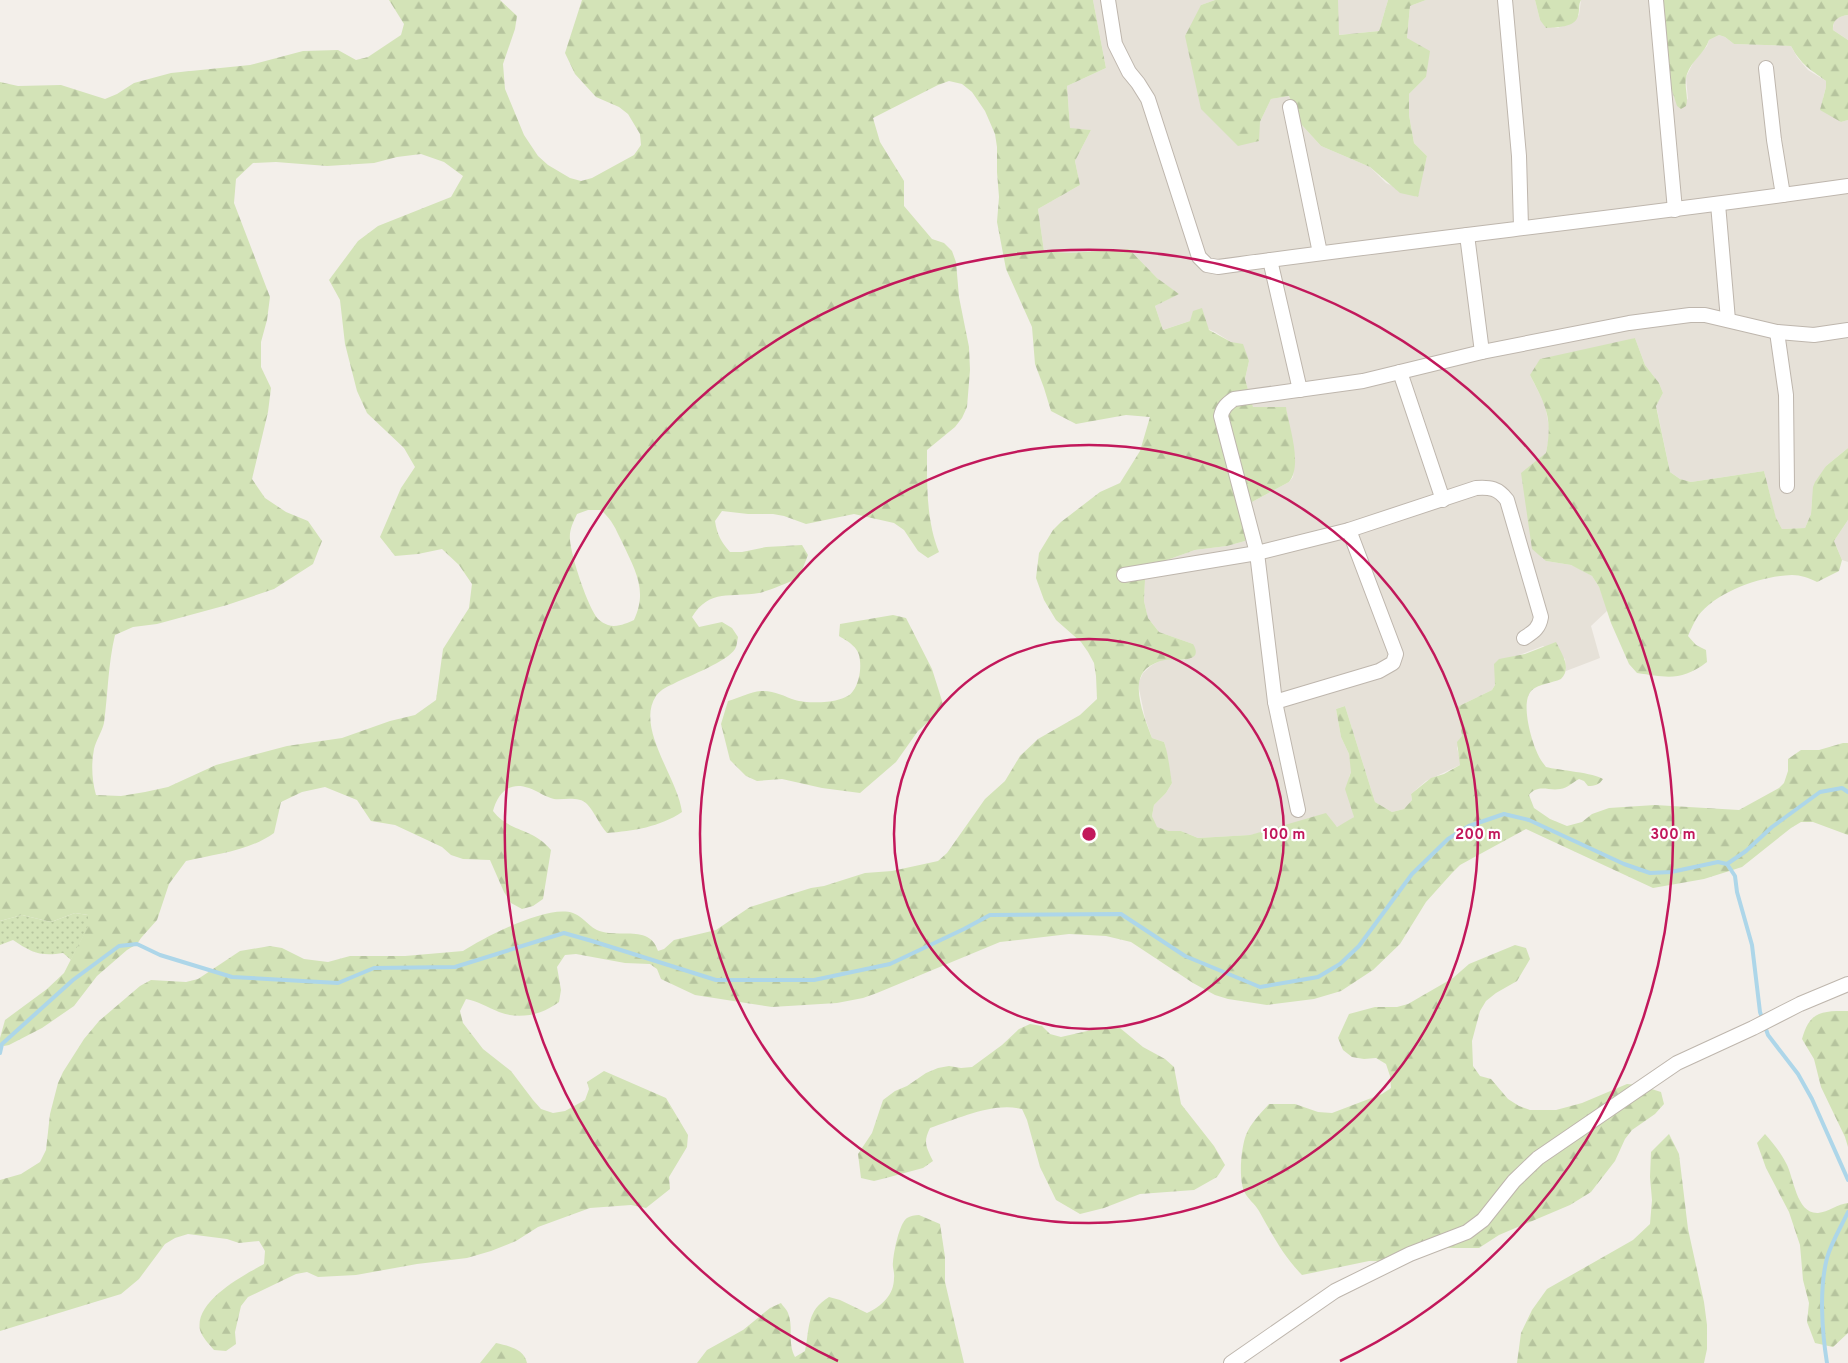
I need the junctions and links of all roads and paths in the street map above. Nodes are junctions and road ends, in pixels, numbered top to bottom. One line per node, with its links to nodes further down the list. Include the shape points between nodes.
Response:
1 (1108, 0): 13 (street, via 1115,44 1148,99 1198,257 1207,265 1218,266)
2 (1505, 0): 10 (street, via 1520,156)
3 (1656, 0): 9 (street)
4 (1766, 68): 7 (street)
5 (1290, 107): 12 (street)
6 (1848, 186): 7 (street)
7 (1783, 195): 8 (street)
8 (1718, 204): 9 (street); 14 (street)
9 (1675, 210): 10 (street)
10 (1520, 227): 11 (street)
11 (1467, 235): 12 (street); 17 (street)
12 (1320, 253): 13 (street)
13 (1270, 260): 19 (street)
14 (1728, 320): 16 (street); 17 (street, via 1690,315 1629,323)
15 (1848, 330): 16 (street, via 1814,335)
16 (1777, 332): 20 (street, via 1786,395)
17 (1482, 352): 18 (street)
18 (1400, 372): 19 (street); 21 (street)
19 (1300, 390): 23 (street, via 1234,399 1222,409 1221,416)
20 (1787, 486)
21 (1442, 500): 22 (street); 25 (street, via 1487,487 1496,489 1507,500 1542,617 1535,631)
22 (1349, 530): 23 (street); 26 (street, via 1396,654 1393,663 1379,671)
23 (1257, 553): 24 (street); 26 (street)
24 (1124, 575)
25 (1524, 638)
26 (1275, 702): 27 (street)
27 (1298, 810)
28 (1848, 984): 29 (street, via 1676,1063 1538,1158 1514,1181 1483,1220 1467,1232 1410,1254 1335,1291)
29 (1231, 1363)

